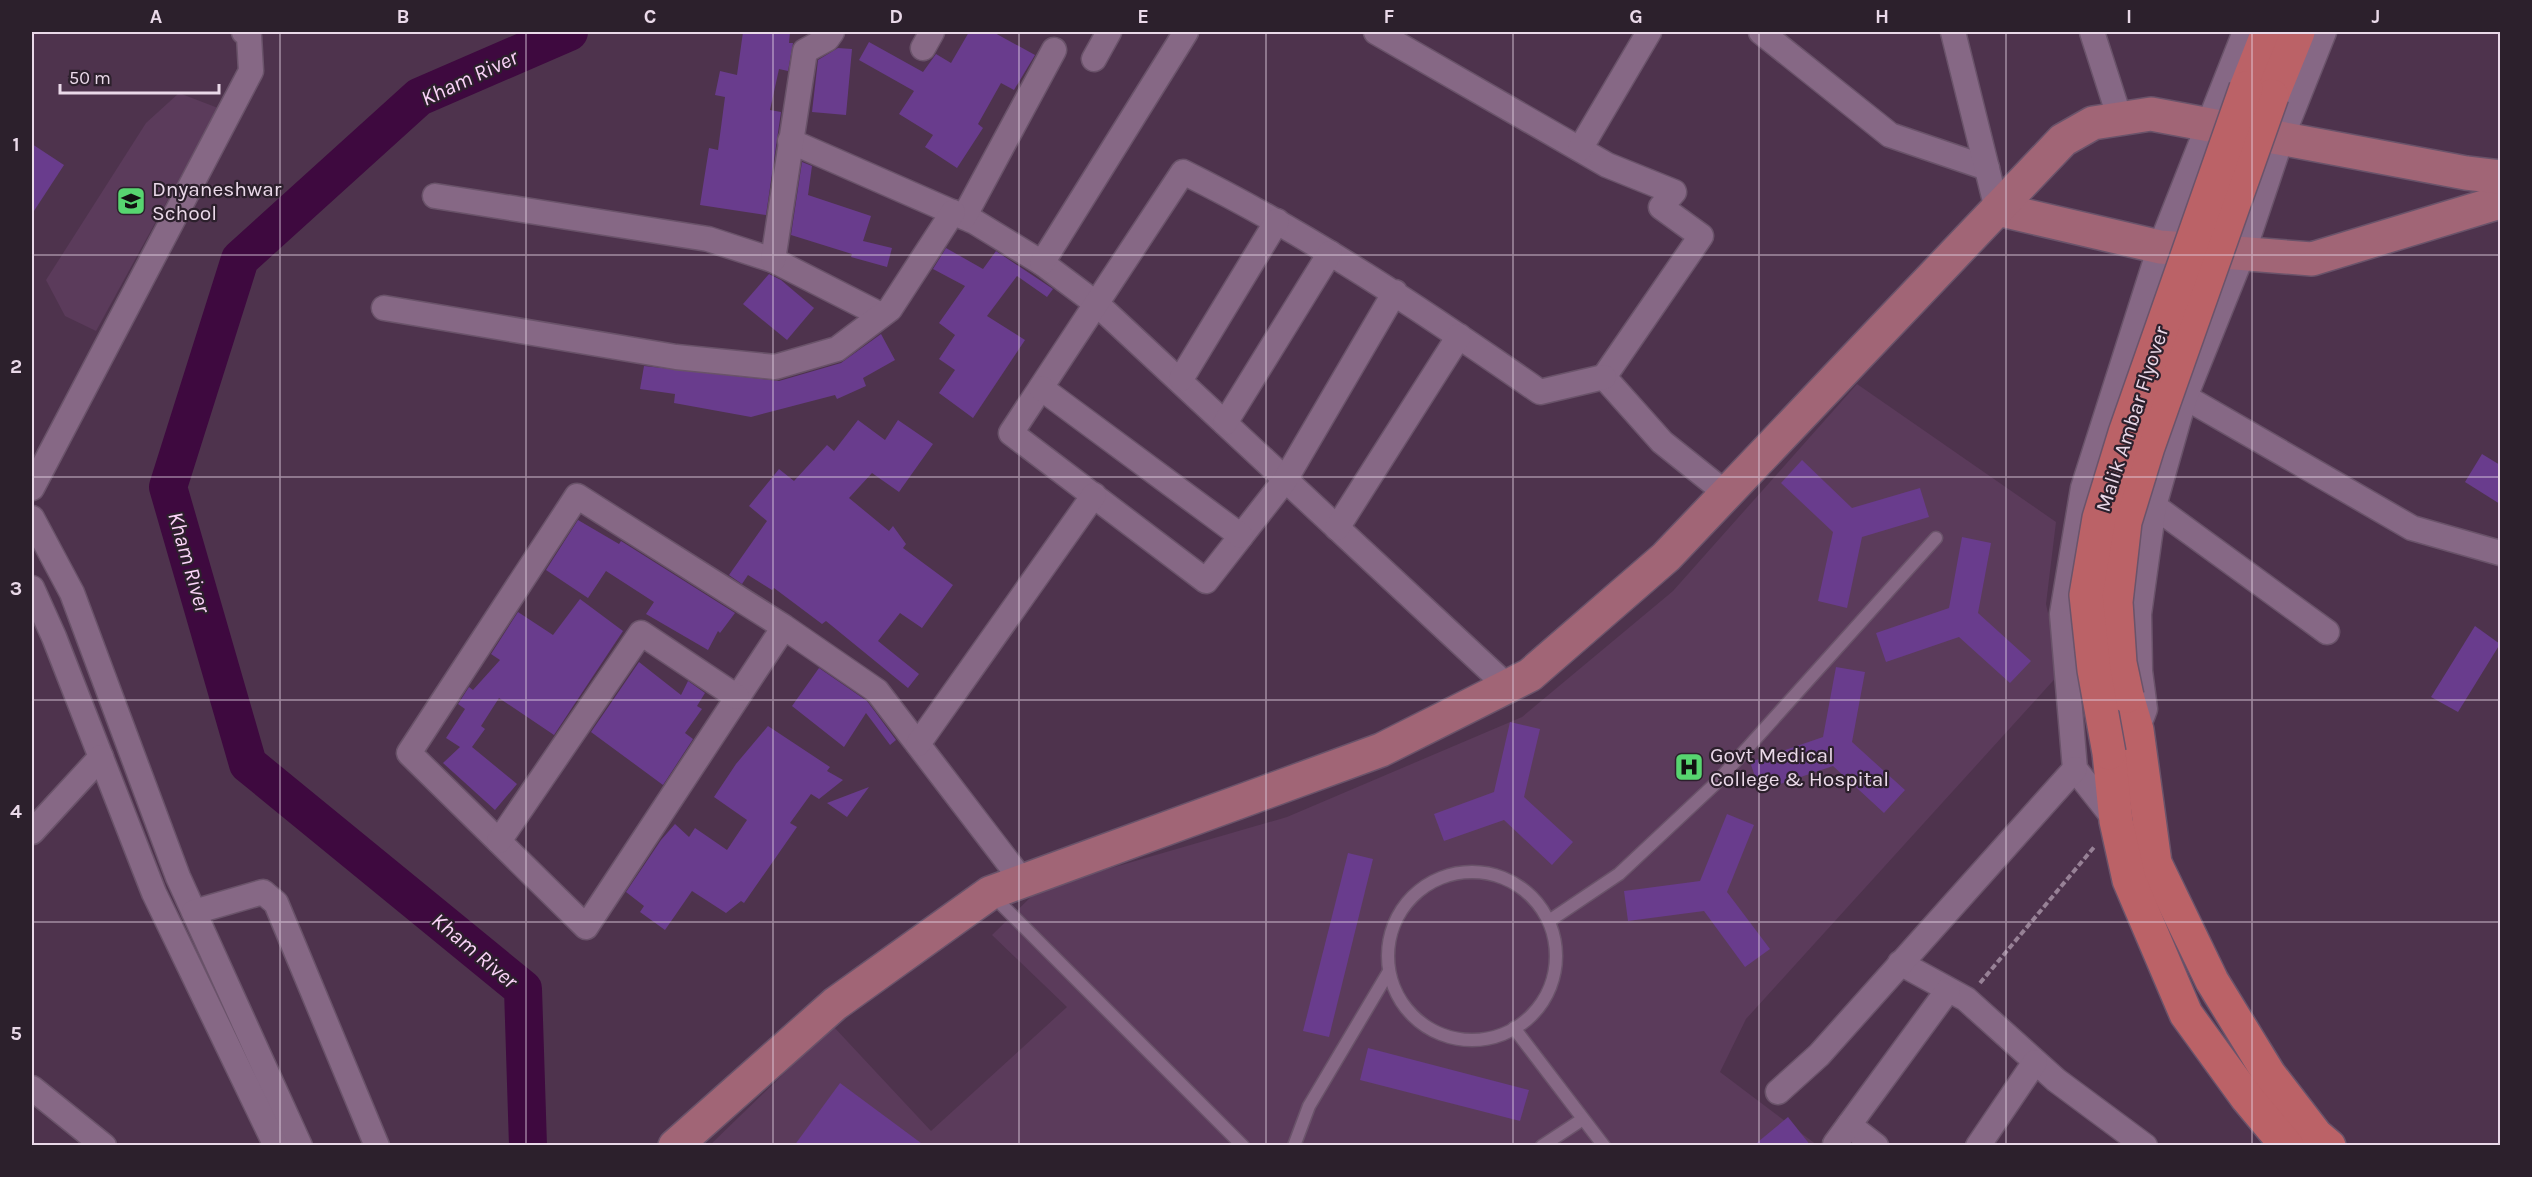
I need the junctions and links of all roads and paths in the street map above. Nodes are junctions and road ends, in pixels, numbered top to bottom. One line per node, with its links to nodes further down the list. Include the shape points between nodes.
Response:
1 (244, 32): 44 (street, via 249,36 251,71)
2 (832, 32): 19 (street, via 805,51)
3 (1109, 32): 15 (street)
4 (1186, 32): 32 (street)
5 (1649, 32): 20 (street)
6 (1761, 32): 21 (street, via 1890,135)
7 (1953, 32): 21 (street)
8 (2092, 32): 16 (street)
9 (2245, 32): 17 (street)
10 (2268, 32): 62 (main road, Malik Ambar Flyover, bridge, via 2125,433 2099,518 2086,595)
11 (2298, 32): 58 (main road, Malik Ambar Flyover, bridge, via 2148,447 2125,522 2116,602 2120,663)
12 (2324, 32): 18 (street)
13 (1385, 34): 20 (street)
14 (1054, 50): 26 (street)
15 (1094, 59)
16 (2120, 119): 17 (street, via 2151,114); 25 (street, via 2093,123 2063,140)
17 (2207, 124): 18 (street); 28 (street)
18 (2282, 137): 22 (street); 30 (street)
19 (790, 141): 26 (street); 31 (street)
20 (1580, 149): 38 (street, via 1607,165 1674,192 1661,207 1701,236)
21 (1987, 168): 25 (street)
22 (2500, 177)
23 (435, 196): 31 (street, via 708,239)
24 (2500, 202): 30 (street, via 2312,258)
25 (1997, 209): 28 (street); 45 (street)
26 (958, 215): 32 (street); 36 (street, via 890,309)
27 (1277, 221): 29 (street); 34 (street, via 1183,172); 39 (street)
28 (2160, 247): 30 (street); 61 (street, via 2083,488 2062,614)
29 (1330, 253): 33 (street); 42 (street)
30 (2243, 253): 41 (street)
31 (773, 260): 36 (street)
32 (1041, 262): 34 (street)
33 (1395, 292): 37 (street); 43 (street)
34 (1098, 305): 39 (street); 40 (street)
35 (384, 308): 36 (street, via 676,357 775,367 837,350)
36 (881, 315)
37 (1459, 336): 38 (street, via 1540,392); 49 (street)
38 (1604, 377): 45 (street, via 1662,442)
39 (1180, 379): 42 (street)
40 (1041, 388): 46 (street, via 1011,433); 50 (street)
41 (2185, 397): 47 (street); 52 (street, via 2412,528)
42 (1225, 423): 43 (street)
43 (1285, 480): 49 (street); 50 (street)
44 (32, 488)
45 (1727, 494): 56 (street, via 1666,557 1530,675)
46 (1094, 495): 50 (street, via 1206,581); 59 (street)
47 (2154, 506): 55 (street); 58 (street, via 2139,614 2145,709)
48 (32, 518): 66 (street, via 72,593)
49 (1337, 528): 56 (street)
50 (1242, 536)
51 (1936, 538): 67 (lane, via 1715,784 1619,874)
52 (2500, 553)
53 (32, 592): 60 (street)
54 (784, 627): 57 (street); 59 (street, via 877,691); 64 (street, via 577,496 409,753)
55 (2327, 632)
56 (1508, 687): 65 (street, via 1381,750)
57 (738, 697): 64 (street, via 641,633); 64 (street, via 586,927)
58 (2137, 730): 89 (main road, Malik Ambar Flyover, via 2155,863 2212,981 2269,1074)
59 (918, 744): 65 (street)
60 (101, 757): 63 (street); 77 (street, via 154,893)
61 (2074, 769): 62 (street); 68 (street)
62 (2116, 821): 70 (path); 88 (main road, Malik Ambar Flyover, via 2129,880 2186,1014)
63 (32, 832)
64 (499, 841)
65 (1011, 892): 80 (street, via 990,893 835,1004); 81 (lane)
66 (194, 912): 78 (street); 79 (street, via 263,892 276,903)
67 (1549, 921): 69 (lane, via 1530,894 1502,876 1470,872 1438,879 1411,898 1393,926); 71 (lane, via 1557,953 1551,986 1533,1014)
68 (1900, 963): 70 (street); 74 (street, via 1819,1055)
69 (1388, 973): 71 (lane, via 1414,1018 1442,1035 1474,1041); 82 (lane, via 1309,1106)
70 (1957, 995): 72 (street); 85 (street, via 1842,1134)
71 (1514, 1028): 75 (lane)
72 (2035, 1062): 86 (street); 87 (street)
73 (32, 1088): 76 (street)
74 (1778, 1092)
75 (1583, 1119): 83 (lane); 84 (lane)
76 (104, 1146)
77 (276, 1146)
78 (300, 1146)
79 (377, 1146)
80 (675, 1146)
81 (1243, 1146)
82 (1294, 1146)
83 (1542, 1146)
84 (1604, 1146)
85 (1876, 1146)
86 (1978, 1146)
87 (2145, 1146)
88 (2287, 1146)
89 (2329, 1146)

